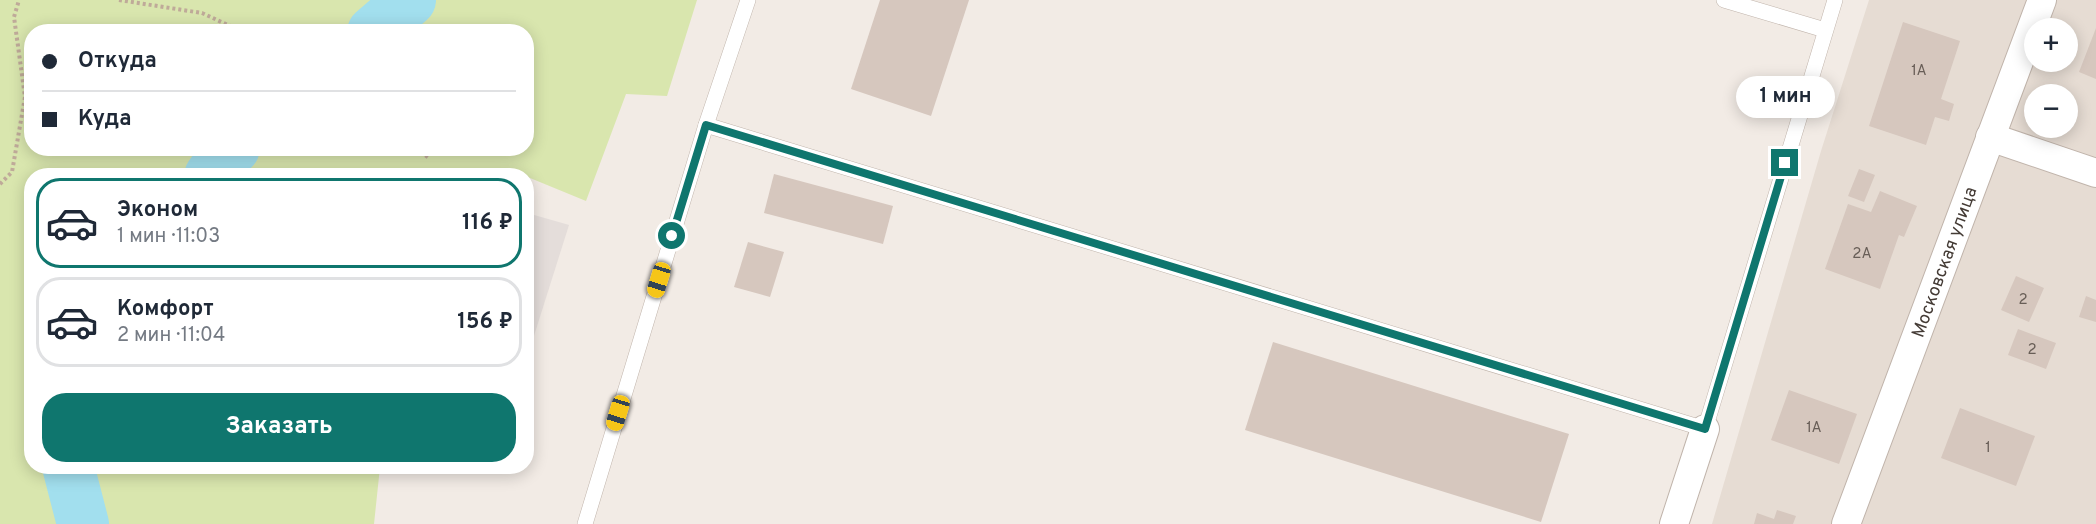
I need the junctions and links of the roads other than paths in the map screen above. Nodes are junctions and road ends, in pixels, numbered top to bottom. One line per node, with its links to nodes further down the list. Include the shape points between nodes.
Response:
1 (748, 0): 6 (lane)
2 (1724, 0): 5 (lane)
3 (1835, 0): 5 (lane)
4 (2042, 0): 7 (street, Московская улица)
5 (1825, 30): 9 (lane)
6 (706, 125): 9 (lane); 10 (lane)
7 (1990, 137): 8 (street); 12 (street, Московская улица)
8 (2096, 173)
9 (1705, 429): 11 (street)
10 (585, 524)
11 (1674, 524)
12 (1846, 524)

